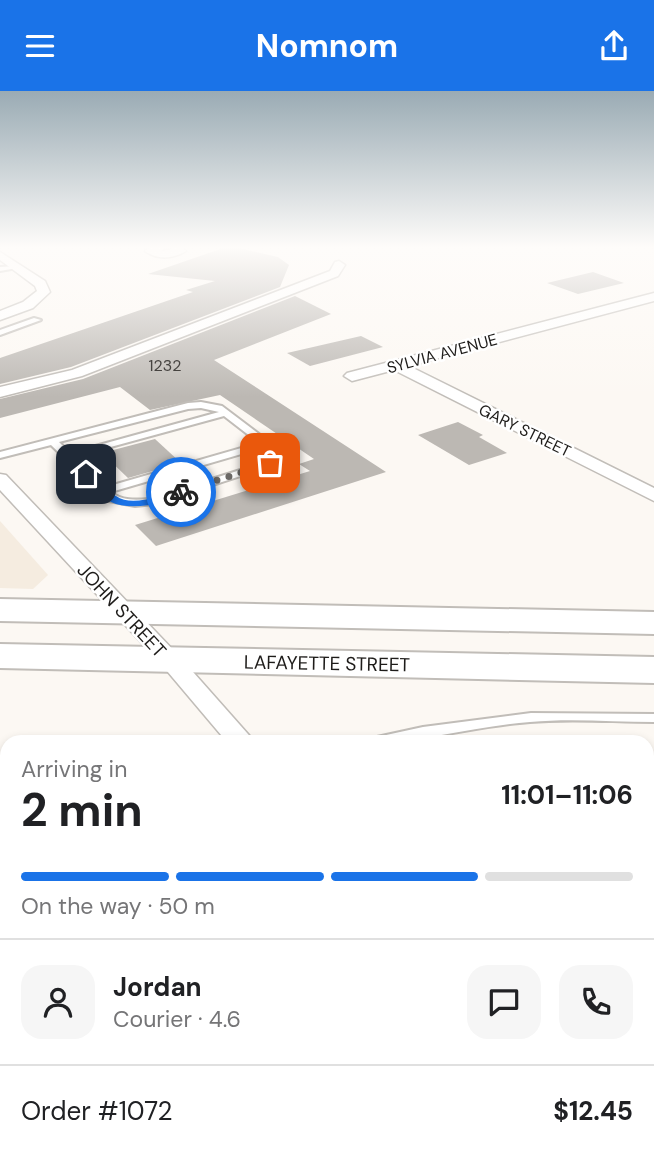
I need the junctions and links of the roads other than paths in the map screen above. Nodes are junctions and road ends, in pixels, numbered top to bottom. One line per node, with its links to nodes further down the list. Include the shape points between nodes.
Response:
1 (39, 296): 4 (street)
2 (274, 296): 11 (street, via 76,373)
3 (654, 297): 9 (street, SYLVIA AVENUE)
4 (0, 316)
5 (37, 320): 7 (lane)
6 (0, 323): 7 (lane)
7 (16, 328): 8 (lane)
8 (0, 333)
9 (396, 365): 10 (street, SYLVIA AVENUE); 19 (street, GARY STREET)
10 (352, 376)
11 (0, 392)
12 (225, 413): 13 (lane, via 211,406 188,406); 14 (lane); 16 (lane)
13 (52, 441): 15 (lane); 16 (lane)
14 (265, 444): 18 (lane); 18 (lane, via 277,452 270,463 150,502 123,503)
15 (0, 455)
16 (68, 456): 18 (lane)
17 (0, 479): 21 (street, JOHN STREET)
18 (104, 491)
19 (654, 495)
20 (0, 610): 21 (highway)
21 (123, 612): 22 (highway); 24 (street, JOHN STREET)
22 (654, 623)
23 (0, 656): 24 (highway, LAFAYETTE STREET)
24 (170, 660): 25 (highway, LAFAYETTE STREET); 27 (street, JOHN STREET)
25 (654, 670)
26 (654, 718): 28 (lane, via 531,717)
27 (236, 735)
28 (409, 735)

